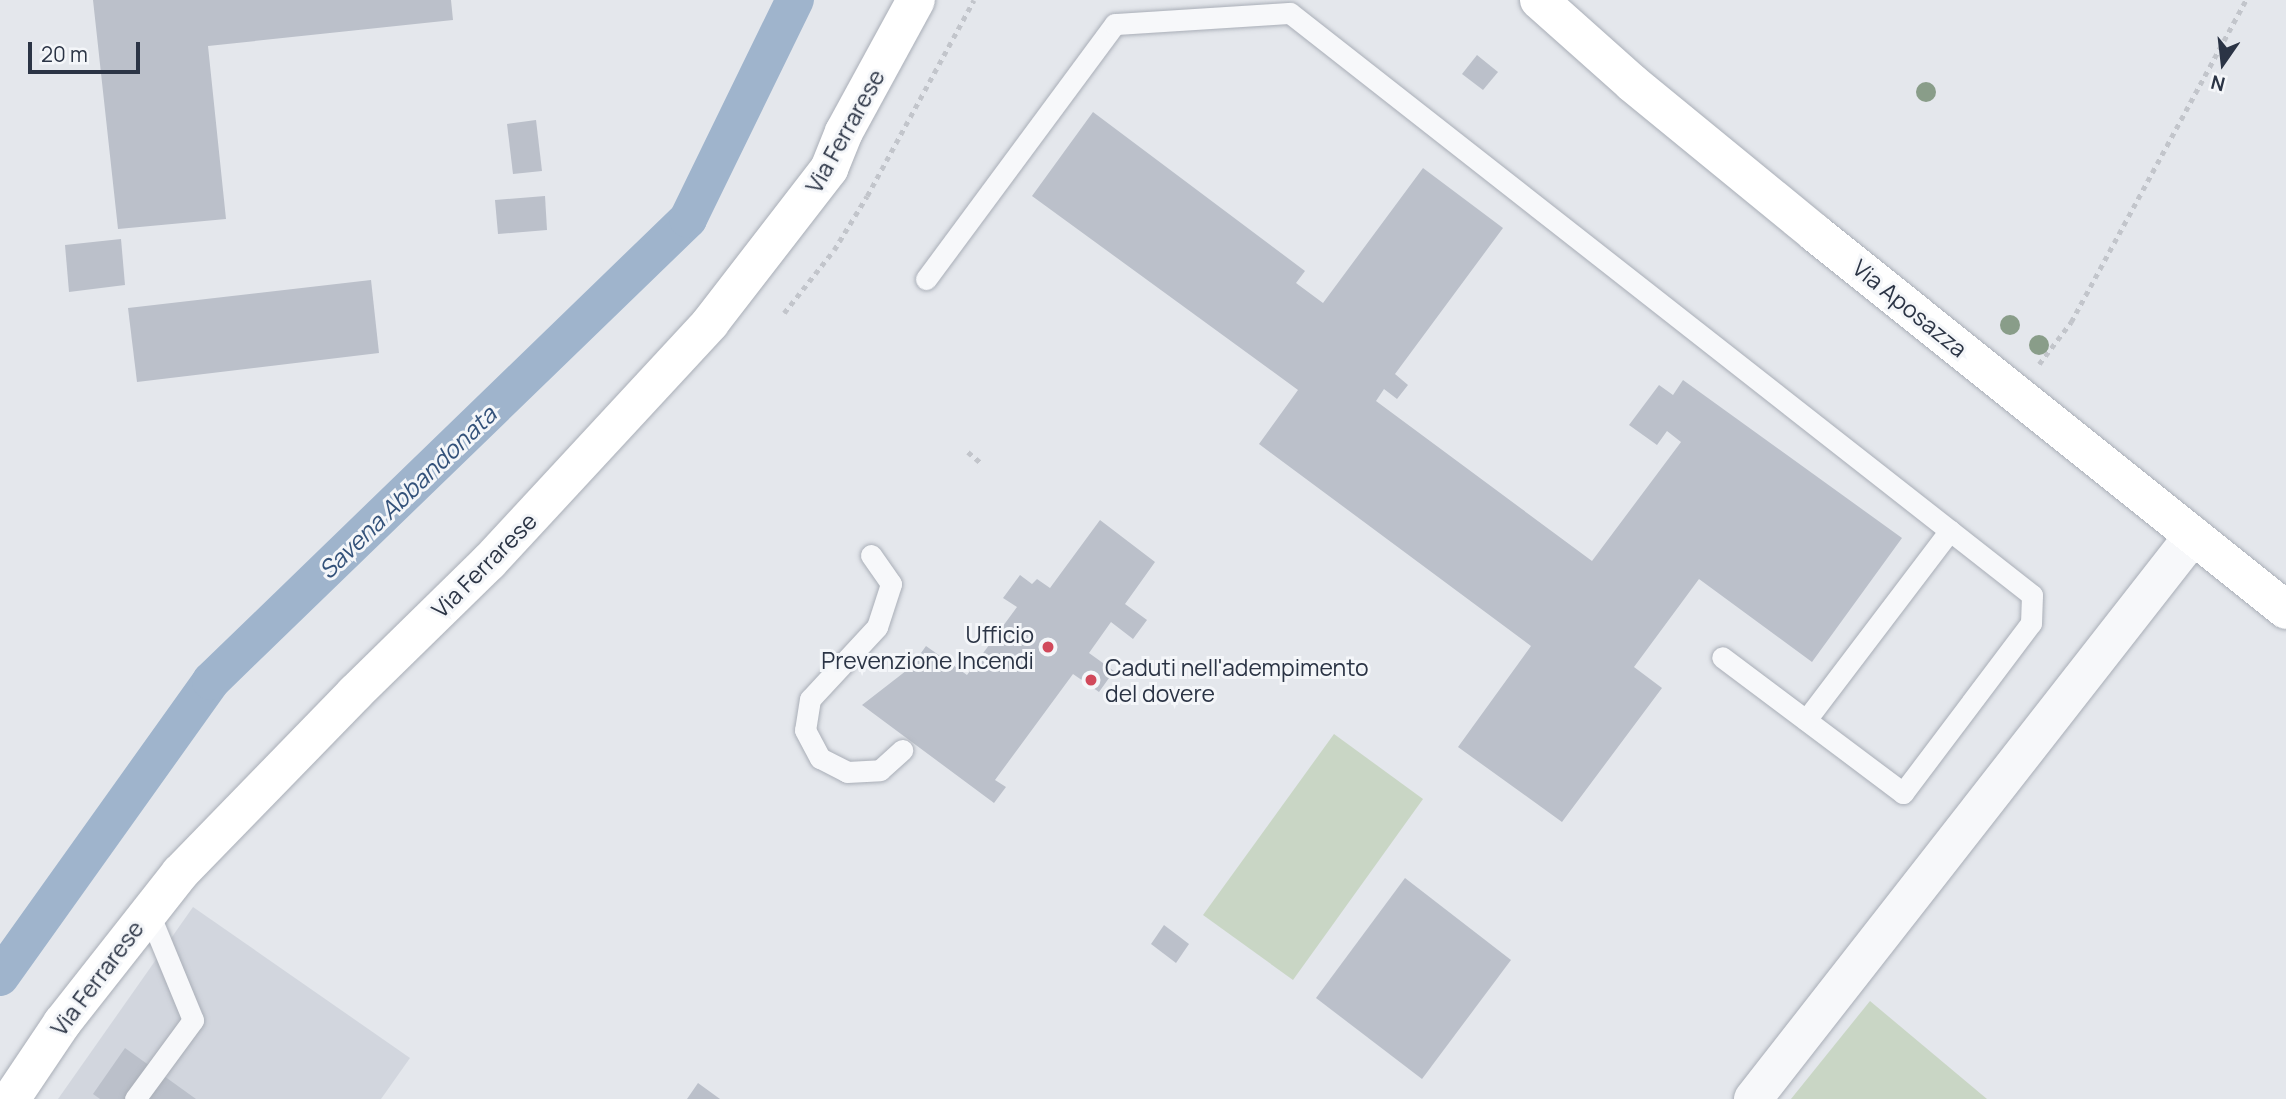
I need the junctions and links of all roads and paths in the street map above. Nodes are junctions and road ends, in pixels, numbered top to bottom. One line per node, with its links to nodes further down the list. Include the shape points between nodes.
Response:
1 (916, 0): 17 (main road, Via Ferrarese, via 844,132 829,169 710,323 489,562 234,816)
2 (974, 0): 6 (path, via 834,250)
3 (1539, 0): 7 (main road, Via Aposazza, via 1643,92)
4 (2246, 0): 7 (path, via 2071,321)
5 (926, 279): 10 (lane, via 1115,24 1290,13)
6 (785, 313)
7 (2017, 394): 11 (main road, Via Aposazza)
8 (968, 452): 9 (path)
9 (980, 462)
10 (1950, 530): 15 (lane); 15 (lane, via 2032,594 2031,623 1919,772 1903,793)
11 (2193, 536): 13 (main road, Via Aposazza); 20 (street)
12 (871, 555): 16 (lane, via 891,584 877,627 810,699 805,730 820,758 847,772 880,770)
13 (2286, 610)
14 (1721, 657): 15 (lane)
15 (1806, 720)
16 (902, 750)
17 (148, 911): 18 (main road, Via Ferrarese, via 62,1023); 19 (lane, via 193,1020)
18 (11, 1099)
19 (135, 1099)
20 (1753, 1099)

